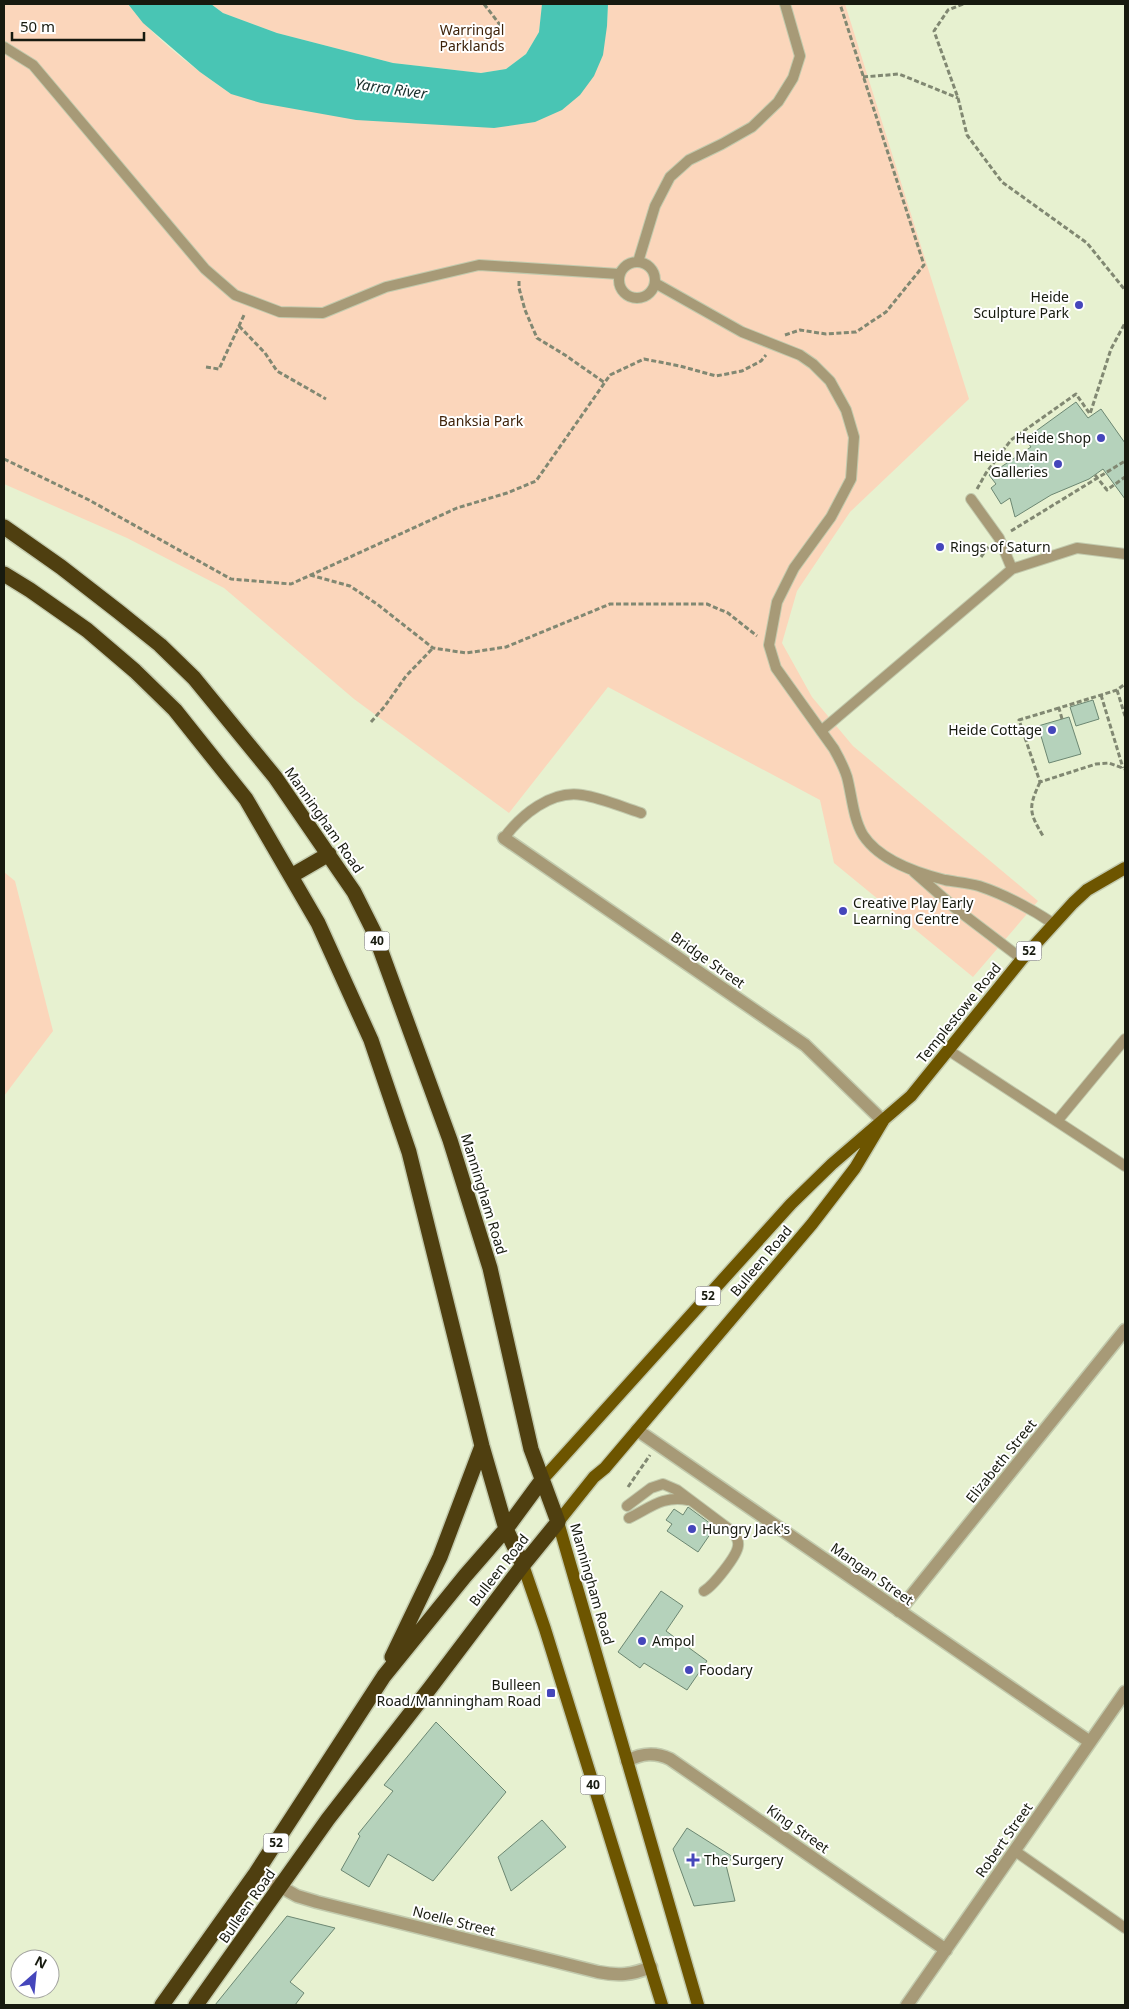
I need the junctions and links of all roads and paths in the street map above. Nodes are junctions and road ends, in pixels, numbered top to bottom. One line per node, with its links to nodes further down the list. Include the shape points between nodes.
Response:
1 (484, 4): 5 (path)
2 (785, 4): 9 (lane, via 800,56 792,78 778,102 752,127 690,160 670,177 655,206)
3 (840, 4): 7 (path)
4 (963, 4): 8 (path, via 948,10 934,31)
5 (504, 30)
6 (4, 48): 14 (lane, via 33,65 205,269 235,295)
7 (864, 78): 8 (path, via 900,74); 17 (path, via 924,265 886,312 856,332 826,334 800,330 782,336)
8 (958, 98): 13 (path, via 967,135 1002,182 1087,243)
9 (638, 262): 11 (lane, via 627,265); 12 (lane, via 653,271)
10 (519, 268): 11 (lane); 14 (lane, via 479,265 386,287 323,312 280,312); 19 (path, via 519,288 537,338)
11 (619, 274): 12 (lane, via 622,292 632,298 650,294)
12 (655, 283): 17 (lane, via 742,332)
13 (1125, 290)
14 (251, 301): 16 (path)
15 (1125, 323): 26 (path, via 1111,349 1090,414 1076,394 1011,440)
16 (239, 326): 18 (path, via 219,370); 20 (path, via 265,352 277,371)
17 (775, 344): 19 (path, via 761,361 742,371 716,376 644,359 610,375); 34 (lane, via 800,355 830,381 846,410 854,437 851,479 831,517 794,568 776,602)
18 (206, 367)
19 (605, 382): 33 (path, via 536,481 457,508)
20 (326, 399)
21 (4, 460): 33 (path, via 89,500 231,579 291,584)
22 (1125, 461): 25 (path)
23 (1095, 475): 25 (path)
24 (1125, 477): 25 (path, via 1107,490)
25 (1098, 479): 28 (path)
26 (971, 499): 28 (lane)
27 (4, 527): 49 (highway, Manningham Road / 40, via 160,645 194,678 275,777)
28 (999, 538): 30 (path); 31 (lane)
29 (1125, 554): 31 (lane, via 1077,548)
30 (981, 557)
31 (1012, 569): 43 (lane)
32 (4, 574): 52 (highway, 40, via 87,630 175,710 246,799)
33 (310, 575): 35 (path, via 350,586)
34 (769, 645): 35 (path, via 728,613 707,604 610,604 506,647 466,653); 43 (lane, via 776,668)
35 (433, 648): 42 (path, via 406,676)
36 (1125, 684): 37 (path)
37 (1117, 690): 38 (path); 40 (path)
38 (1101, 695): 39 (path); 44 (path)
39 (1059, 708): 41 (path); 45 (path, via 1019,720)
40 (1125, 716)
41 (1062, 719)
42 (371, 722)
43 (821, 731): 51 (lane, via 846,775 862,834 880,853)
44 (1124, 768): 45 (path, via 1110,763 1096,764)
45 (1040, 782): 47 (path, via 1031,801 1033,819)
46 (641, 813): 48 (lane, via 581,794 560,796 526,812)
47 (1043, 836)
48 (504, 838): 58 (street, Bridge Street, via 805,1046)
49 (330, 854): 52 (highway); 64 (highway, Manningham Road / 40, via 374,932 450,1140 490,1268 530,1449)
50 (1125, 868): 53 (main road, Templestowe Road / 52, via 1087,890)
51 (910, 870): 53 (lane, via 1002,894); 54 (lane)
52 (291, 876): 63 (highway, 40, via 322,930 371,1040 409,1152)
53 (1054, 924): 54 (main road, Templestowe Road / 52)
54 (1022, 960): 56 (main road, Templestowe Road / 52)
55 (1125, 1039): 57 (lane)
56 (948, 1050): 57 (lane); 58 (main road, Templestowe Road / 52, via 911,1096)
57 (1058, 1120): 59 (lane)
58 (883, 1121): 61 (main road, Bulleen Road / 52, via 855,1168 812,1224); 64 (main road, Bulleen Road / 52, via 791,1204)
59 (1125, 1166)
60 (1125, 1330): 73 (street, Elizabeth Street)
61 (637, 1430): 62 (street, Mangan Street); 69 (main road, Bulleen Road / 52)
62 (657, 1444): 65 (path); 73 (street, Mangan Street)
63 (482, 1446): 70 (highway, 40); 74 (highway, Bulleen Road / 52, via 440,1557)
64 (542, 1480): 69 (highway, Manningham Road / 40); 70 (highway, Bulleen Road / 52)
65 (627, 1490)
66 (690, 1500): 67 (lane, via 663,1484 651,1488); 68 (lane, via 665,1499); 72 (lane, via 733,1532 738,1540 737,1550 713,1585)
67 (627, 1506)
68 (629, 1518)
69 (558, 1522): 71 (highway, Bulleen Road / 52); 77 (main road, Manningham Road / 40)
70 (506, 1529): 71 (highway, 40); 74 (highway, Bulleen Road / 52)
71 (523, 1565): 80 (highway, Bulleen Road / 52, via 328,1819); 83 (main road, 40)
72 (704, 1591)
73 (899, 1610): 76 (street, Mangan Street)
74 (384, 1676): 79 (highway, Bulleen Road / 52)
75 (1125, 1692): 76 (street, Robert Street)
76 (1090, 1742): 78 (street, Robert Street)
77 (627, 1761): 82 (street, King Street, via 638,1755 652,1754 670,1759); 87 (main road, Manningham Road / 40)
78 (1015, 1851): 81 (lane); 82 (street, Robert Street)
79 (256, 1873): 80 (street, Noelle Street); 84 (highway, Bulleen Road / 52)
80 (280, 1888): 83 (street, Noelle Street, via 359,1913 598,1972 636,1974); 85 (highway, Bulleen Road / 52)
81 (1125, 1928)
82 (946, 1950): 88 (street, Robert Street)
83 (651, 1967): 86 (main road, 40)
84 (162, 2005)
85 (196, 2005)
86 (662, 2005)
87 (698, 2005)
88 (907, 2005)

